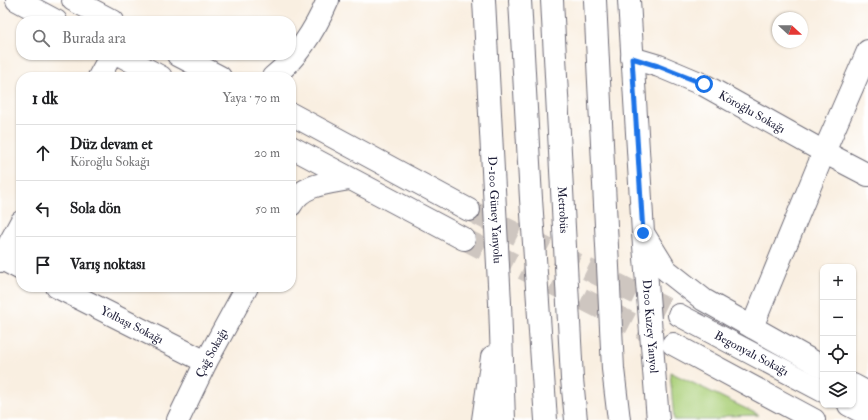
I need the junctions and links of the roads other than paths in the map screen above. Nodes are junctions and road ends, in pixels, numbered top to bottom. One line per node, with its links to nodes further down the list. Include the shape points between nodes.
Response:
1 (17, 0): 9 (main road)
2 (73, 0): 10 (main road)
3 (328, 0): 12 (main road, via 321,17)
4 (484, 0): 36 (main road, D-100 Güney Yanyolu)
5 (520, 0): 50 (main road)
6 (552, 0): 51 (main road, Metrobüs)
7 (595, 0): 52 (main road, via 613,369)
8 (629, 0): 13 (main road, D100 Kuzey Yanyol)
9 (47, 16)
10 (104, 16)
11 (868, 51): 24 (main road)
12 (296, 55)
13 (632, 58): 24 (main road, Köroğlu Sokağı, via 704,84); 30 (main road, D100 Kuzey Yanyol)
14 (108, 60): 18 (main road)
15 (129, 60): 19 (main road)
16 (188, 60): 20 (main road)
17 (291, 60): 21 (main road)
18 (102, 72)
19 (152, 72)
20 (210, 72)
21 (278, 72)
22 (296, 117): 28 (main road)
23 (296, 150): 26 (main road)
24 (824, 152): 25 (main road, Köroğlu Sokağı); 38 (main road)
25 (868, 174)
26 (349, 178): 27 (main road, via 311,187); 31 (main road)
27 (296, 197)
28 (469, 210)
29 (16, 231): 32 (main road)
30 (643, 233): 38 (main road, via 666,270 704,300); 53 (main road, D100 Kuzey Yanyol)
31 (464, 239)
32 (0, 259): 33 (main road)
33 (16, 267)
34 (68, 292): 40 (main road, Yolbaşı Sokağı)
35 (244, 292): 40 (main road, Çağ Sokağı)
36 (500, 303): 48 (main road); 49 (main road, D-100 Güney Yanyolu)
37 (679, 315): 43 (main road, Begonyalı Sokağı)
38 (752, 327): 41 (main road)
39 (674, 344): 54 (main road)
40 (206, 362): 47 (main road, Çağ Sokağı)
41 (820, 365)
42 (856, 386): 44 (main road)
43 (820, 390)
44 (868, 393)
45 (855, 408): 46 (main road)
46 (868, 415)
47 (178, 420)
48 (483, 420)
49 (504, 420)
50 (546, 420)
51 (576, 420)
52 (619, 420)
53 (658, 420)
54 (814, 420)

